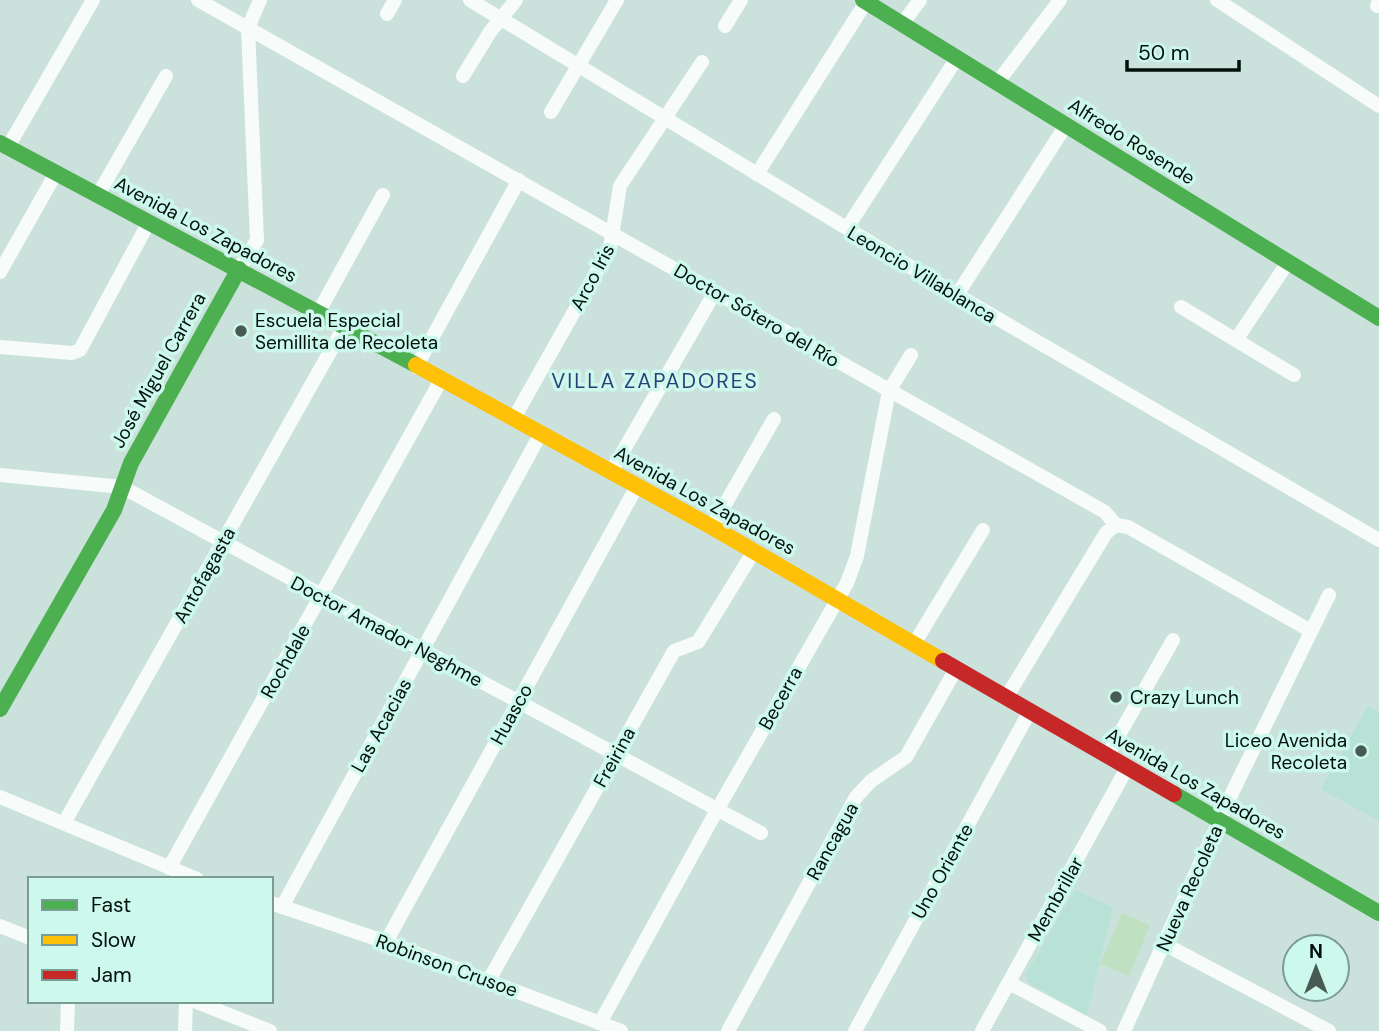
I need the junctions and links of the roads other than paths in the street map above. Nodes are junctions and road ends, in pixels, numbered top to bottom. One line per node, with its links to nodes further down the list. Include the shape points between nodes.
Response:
1 (93, 0): 28 (street)
2 (198, 0): 17 (street, Doctor Sótero del Río)
3 (260, 0): 17 (street)
4 (395, 0): 13 (street)
5 (470, 0): 14 (street, Leoncio Villablanca)
6 (516, 0): 14 (street)
7 (617, 0): 20 (street)
8 (741, 0): 16 (street)
9 (920, 0): 15 (street)
10 (1060, 0): 23 (street)
11 (1217, 0): 24 (street)
12 (865, 1): 15 (main road, Alfredo Rosende); 30 (street)
13 (387, 14)
14 (501, 19): 20 (street, Leoncio Villablanca); 22 (street)
15 (902, 24): 18 (main road, Alfredo Rosende)
16 (725, 26)
17 (248, 28): 31 (street, Doctor Sótero del Río); 38 (street, José Miguel Carrera, via 257,235)
18 (957, 58): 23 (main road, Alfredo Rosende); 35 (street)
19 (702, 62): 26 (street, Arco Iris)
20 (578, 66): 25 (street); 26 (street, Leoncio Villablanca)
21 (166, 76): 32 (street)
22 (463, 76)
23 (997, 83): 27 (main road, Alfredo Rosende)
24 (1379, 106)
25 (551, 112)
26 (665, 119): 30 (street, Leoncio Villablanca); 36 (street, Arco Iris, via 620,186)
27 (1066, 125): 37 (main road, Alfredo Rosende); 41 (street)
28 (4, 145): 29 (main road, Avenida Los Zapadores)
29 (56, 173): 32 (main road, Avenida Los Zapadores); 39 (street)
30 (757, 174): 35 (street, Leoncio Villablanca)
31 (519, 180): 36 (street, Doctor Sótero del Río); 49 (street)
32 (98, 195): 34 (main road, Avenida Los Zapadores)
33 (383, 195): 43 (street)
34 (149, 222): 38 (main road, Avenida Los Zapadores); 47 (street, via 77,352)
35 (847, 228): 41 (street, Leoncio Villablanca)
36 (614, 235): 40 (street, Doctor Sótero del Río); 53 (street, Arco Iris)
37 (1288, 262): 44 (main road, Alfredo Rosende); 46 (street)
38 (239, 269): 43 (main road, Avenida Los Zapadores); 59 (main road, José Miguel Carrera)
39 (0, 272)
40 (715, 292): 52 (street, Doctor Sótero del Río); 56 (street)
41 (957, 295): 63 (street, Leoncio Villablanca)
42 (1181, 307): 46 (street)
43 (318, 313): 45 (main road, Avenida Los Zapadores)
44 (1379, 318)
45 (344, 327): 49 (main road, Avenida Los Zapadores); 64 (street, Antofagasta)
46 (1236, 340): 50 (street)
47 (0, 347)
48 (911, 355): 52 (street, Becerra)
49 (416, 367): 51 (main road, Avenida Los Zapadores)
50 (1294, 376)
51 (441, 380): 53 (main road, Avenida Los Zapadores); 66 (street, Rochdale)
52 (889, 391): 60 (street, Doctor Sótero del Río, via 1105,512); 68 (street, Becerra, via 857,556)
53 (514, 418): 55 (main road, Avenida Los Zapadores)
54 (774, 419): 61 (street)
55 (541, 433): 56 (main road, Avenida Los Zapadores); 72 (street, Las Acacias)
56 (611, 472): 58 (main road, Avenida Los Zapadores)
57 (1, 478): 59 (street, Doctor Amador Neghme)
58 (637, 486): 61 (main road, Avenida Los Zapadores); 75 (street, Huasco)
59 (122, 487): 64 (street, Doctor Amador Neghme); 76 (main road, José Miguel Carrera, via 114,510)
60 (1116, 525): 69 (street, Doctor Sótero del Río, via 1128,527); 74 (street, via 1106,533)
61 (712, 527): 65 (main road, Avenida Los Zapadores)
62 (982, 530): 71 (street)
63 (1379, 540)
64 (223, 542): 66 (street, Doctor Amador Neghme); 84 (street, Antofagasta)
65 (754, 551): 68 (main road, Avenida Los Zapadores); 78 (street, Freirina, via 698,642 674,651)
66 (321, 595): 72 (street, Doctor Amador Neghme); 86 (street, Rochdale)
67 (1329, 595): 69 (street, Nueva Recoleta)
68 (836, 599): 71 (main road, Avenida Los Zapadores); 82 (street, Becerra)
69 (1311, 631): 83 (street, Nueva Recoleta)
70 (1173, 640): 79 (street)
71 (914, 644): 73 (main road, Avenida Los Zapadores)
72 (422, 650): 75 (street, Doctor Amador Neghme); 88 (street, Las Acacias)
73 (956, 669): 74 (main road, Avenida Los Zapadores); 104 (street, Rancagua, via 911,750 863,789 850,806)
74 (1006, 698): 77 (main road, Avenida Los Zapadores)
75 (518, 702): 78 (street, Doctor Amador Neghme); 92 (street, Huasco)
76 (0, 709)
77 (1030, 711): 79 (main road, Avenida Los Zapadores); 105 (street, Uno Oriente)
78 (616, 755): 82 (street, Doctor Amador Neghme); 94 (street, Freirina)
79 (1107, 756): 80 (main road, Avenida Los Zapadores)
80 (1127, 768): 83 (main road, Avenida Los Zapadores); 95 (street, Membrillar)
81 (0, 797): 84 (street)
82 (717, 810): 85 (street, Doctor Amador Neghme); 99 (street, Becerra)
83 (1220, 821): 89 (main road, Avenida Los Zapadores); 93 (street, Nueva Recoleta)
84 (64, 823): 86 (street)
85 (761, 833)
86 (169, 868): 87 (street)
87 (192, 877)
88 (277, 905): 92 (street, Robinson Crusoe)
89 (1379, 913)
90 (0, 926): 91 (street)
91 (28, 937)
92 (386, 942): 94 (street, Robinson Crusoe)
93 (1164, 944): 108 (street, Nueva Recoleta); 109 (street)
94 (489, 980): 99 (street, Robinson Crusoe)
95 (1009, 984): 106 (street, Membrillar); 107 (street)
96 (68, 1003): 100 (street)
97 (187, 1003): 101 (street)
98 (199, 1003): 102 (street)
99 (600, 1023): 103 (street, Robinson Crusoe)
100 (67, 1031)
101 (185, 1031)
102 (270, 1031)
103 (621, 1031)
104 (728, 1031)
105 (855, 1031)
106 (982, 1031)
107 (1100, 1031)
108 (1124, 1031)
109 (1329, 1031)

